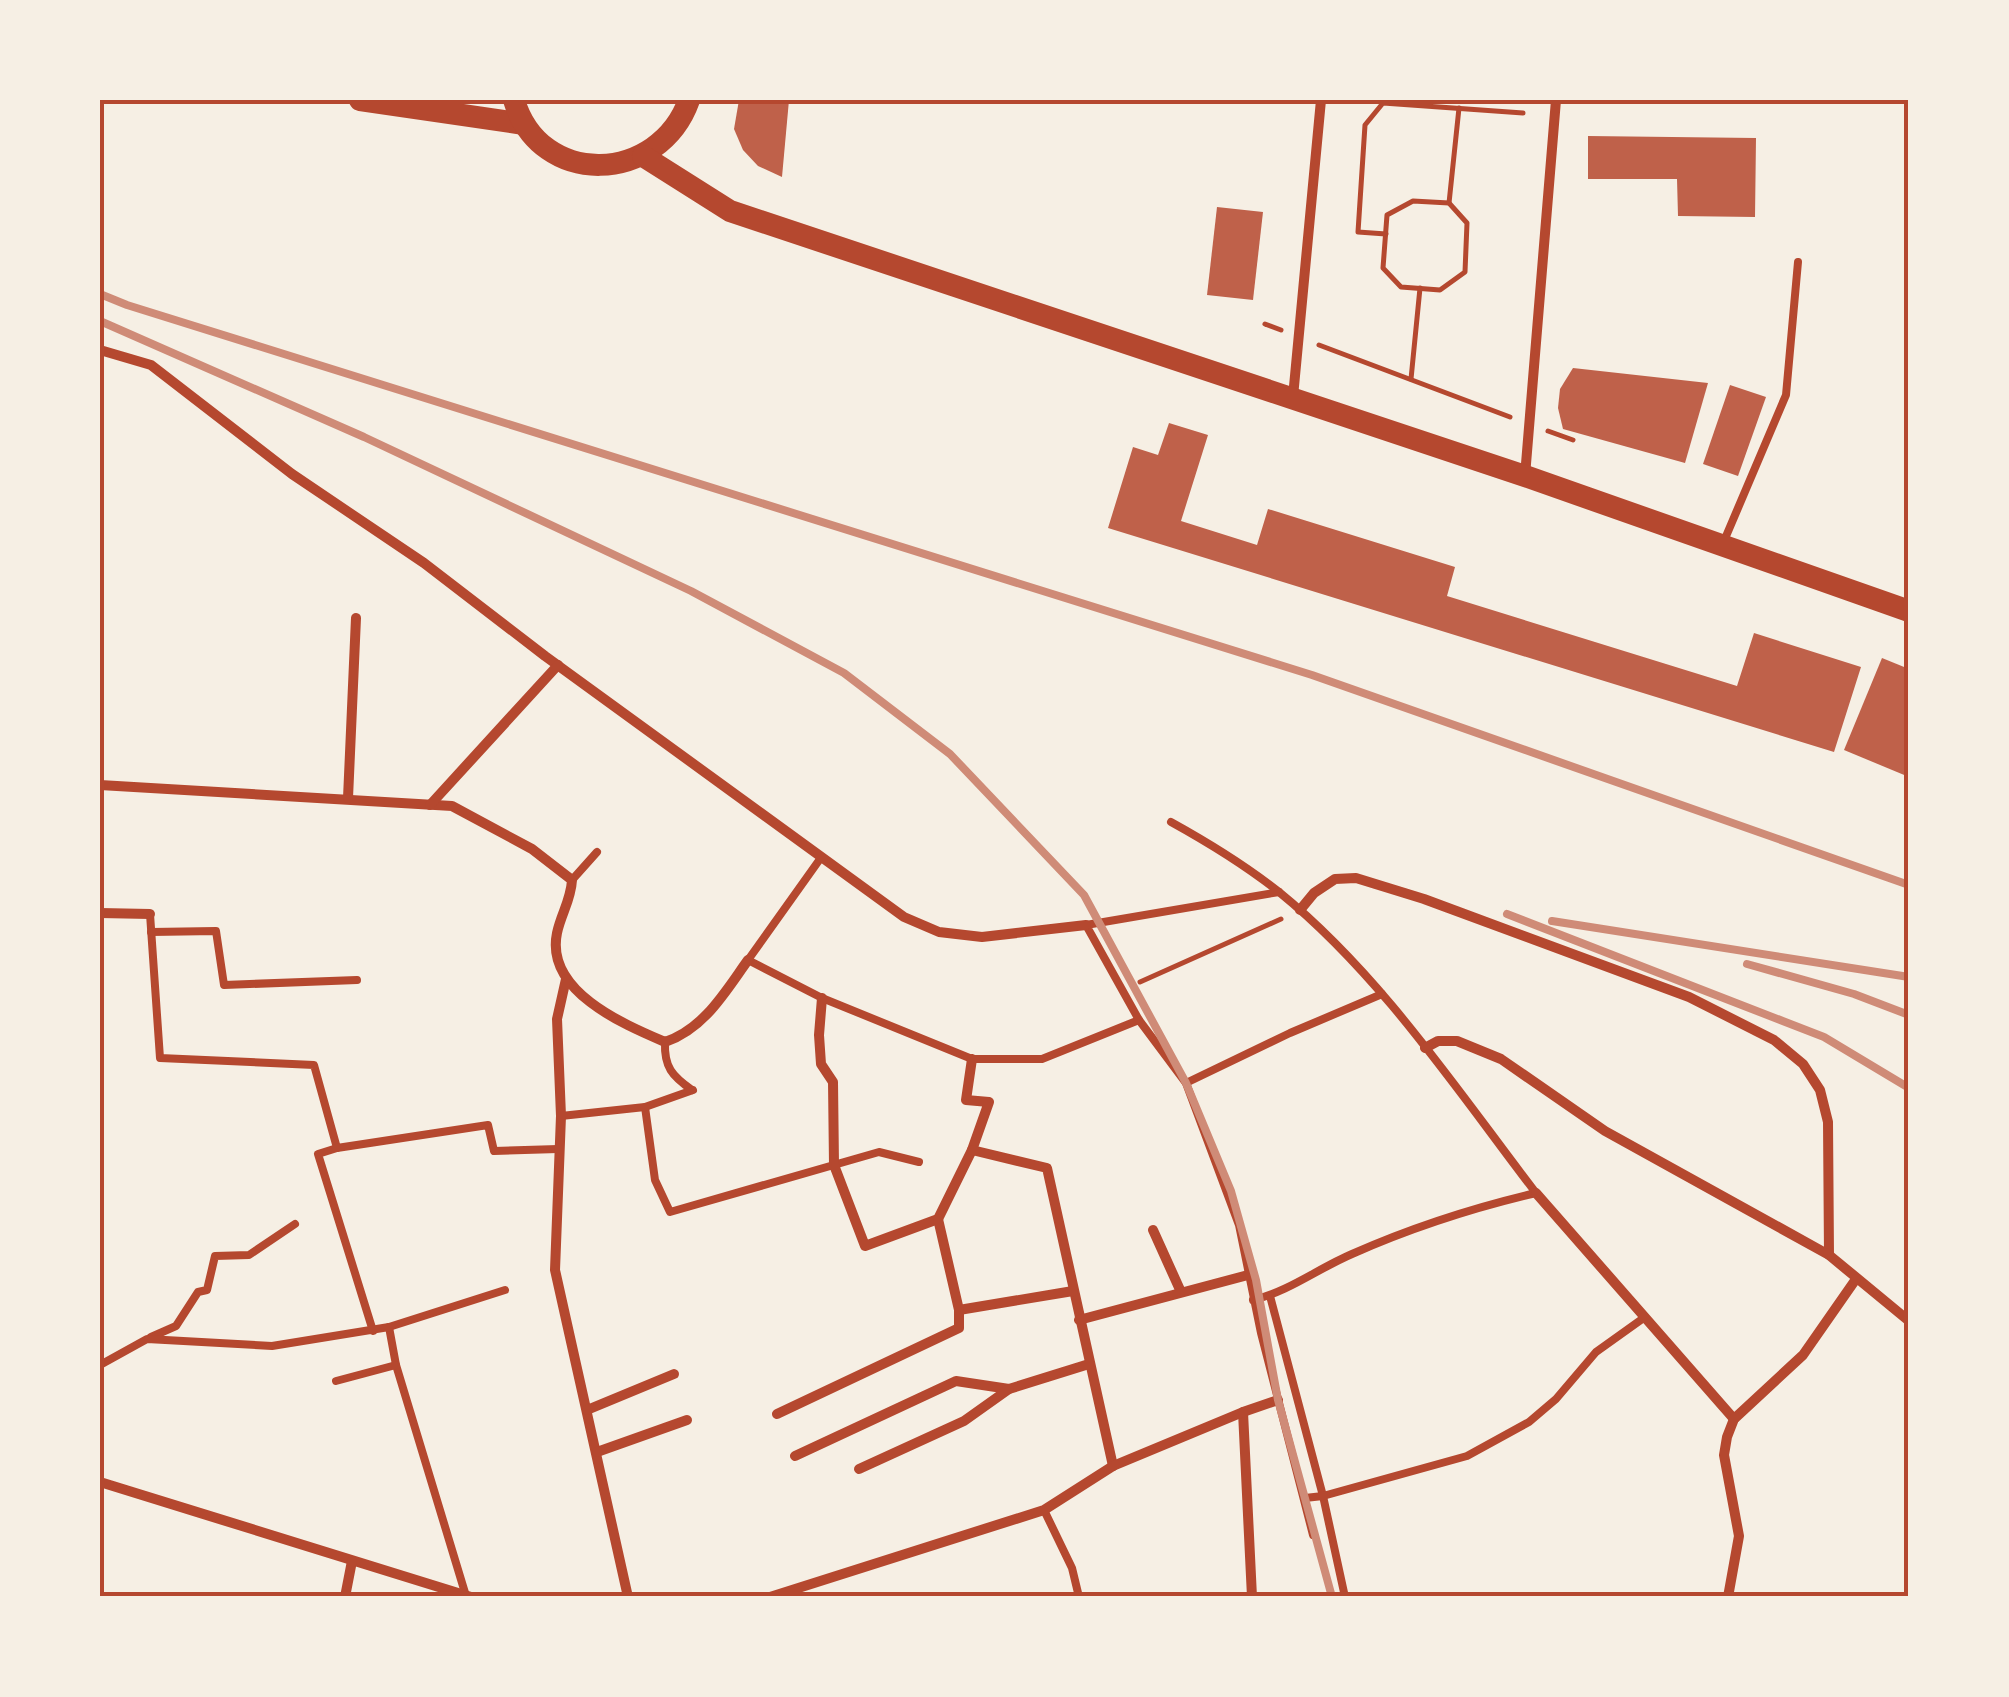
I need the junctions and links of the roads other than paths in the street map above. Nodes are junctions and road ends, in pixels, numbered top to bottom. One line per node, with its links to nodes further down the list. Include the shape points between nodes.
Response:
1 (360, 100): 6 (main road)
2 (514, 100): 6 (main road)
3 (689, 100): 7 (main road, via 674,131)
4 (1321, 100): 10 (street)
5 (1556, 100): 11 (street)
6 (524, 124): 7 (main road, via 550,150 584,164)
7 (643, 156): 10 (main road, via 730,211)
8 (1798, 262): 12 (lane, via 1786,395)
9 (100, 350): 15 (street, via 151,365)
10 (1293, 398): 11 (main road)
11 (1526, 476): 12 (main road)
12 (1722, 545): 13 (main road)
13 (1909, 611)
14 (356, 618): 17 (street)
15 (558, 666): 18 (street); 21 (street)
16 (100, 785): 17 (street)
17 (348, 798): 18 (street)
18 (430, 805): 22 (street, via 452,806 491,825)
19 (1171, 822): 23 (lane)
20 (597, 852): 22 (lane)
21 (820, 859): 27 (street, via 904,917 939,932 982,937); 29 (lane)
22 (572, 880): 30 (street, via 557,935 558,965)
23 (1280, 892): 24 (lane); 27 (lane)
24 (1300, 910): 32 (lane); 50 (street, via 1335,879 1356,878 1688,997 1774,1040 1804,1064 1820,1090 1828,1122)
25 (100, 913): 26 (street)
26 (150, 914): 28 (lane)
27 (1086, 925): 34 (lane)
28 (151, 932): 31 (lane, via 216,930 224,985); 41 (lane, via 160,1058 314,1065)
29 (748, 960): 33 (lane); 35 (street, via 698,1025)
30 (566, 979): 35 (street, via 616,1018); 40 (street, via 557,1019)
31 (357, 980)
32 (1382, 994): 36 (lane); 38 (lane)
33 (822, 998): 37 (lane); 45 (street)
34 (1139, 1020): 37 (lane, via 1042,1059); 38 (lane)
35 (666, 1042): 39 (lane, via 670,1074 694,1090)
36 (1425, 1048): 46 (lane); 50 (street, via 1457,1041 1483,1050 1605,1130)
37 (972, 1059): 43 (street, via 966,1100 989,1102)
38 (1186, 1083): 51 (lane, via 1239,1225)
39 (645, 1107): 40 (lane); 45 (lane, via 655,1180 670,1212)
40 (561, 1116): 42 (street)
41 (337, 1148): 42 (lane, via 488,1126 494,1151); 63 (lane, via 318,1154)
42 (558, 1149): 72 (street, via 555,1270)
43 (972, 1150): 47 (street); 54 (street, via 1047,1168)
44 (918, 1162): 45 (lane, via 880,1152)
45 (834, 1165): 47 (street, via 865,1246)
46 (1536, 1192): 56 (lane, via 1416,1226); 59 (street)
47 (938, 1220): 58 (street)
48 (295, 1224): 64 (lane, via 249,1255 215,1256 208,1290 198,1292 176,1326)
49 (1153, 1230): 55 (street)
50 (1829, 1254): 52 (street)
51 (1248, 1275): 55 (street); 57 (lane)
52 (1856, 1279): 61 (street); 76 (street, via 1803,1355)
53 (505, 1290): 62 (lane)
54 (1072, 1291): 58 (street); 60 (street)
55 (1181, 1292): 60 (street)
56 (1270, 1296): 57 (lane); 82 (lane)
57 (1254, 1300): 71 (lane)
58 (959, 1310): 74 (street, via 959,1328)
59 (1645, 1317): 76 (street); 82 (lane, via 1596,1352 1529,1422 1467,1456)
60 (1079, 1320): 65 (street)
61 (1909, 1321)
62 (389, 1327): 63 (lane); 67 (lane)
63 (373, 1330): 64 (lane, via 272,1346)
64 (147, 1339): 66 (lane)
65 (1089, 1364): 70 (street); 79 (street)
66 (100, 1365)
67 (396, 1365): 69 (lane); 87 (lane)
68 (674, 1374): 72 (street)
69 (336, 1381)
70 (1009, 1389): 78 (street, via 956,1381); 80 (street, via 964,1421)
71 (1278, 1400): 73 (street); 83 (lane)
72 (587, 1410): 77 (street)
73 (1243, 1412): 79 (street); 92 (street)
74 (777, 1414)
75 (687, 1420): 77 (street)
76 (1734, 1420): 94 (street, via 1724,1455 1739,1536)
77 (597, 1452): 89 (street)
78 (795, 1456)
79 (1113, 1466): 84 (street)
80 (859, 1468)
81 (100, 1482): 86 (street)
82 (1323, 1496): 83 (lane); 93 (lane)
83 (1305, 1498): 85 (lane)
84 (1044, 1510): 90 (street); 91 (lane)
85 (1313, 1535)
86 (352, 1560): 87 (street); 88 (street)
87 (468, 1596)
88 (346, 1597)
89 (628, 1597)
90 (770, 1597)
91 (1079, 1597)
92 (1252, 1597)
93 (1345, 1597)
94 (1728, 1597)

